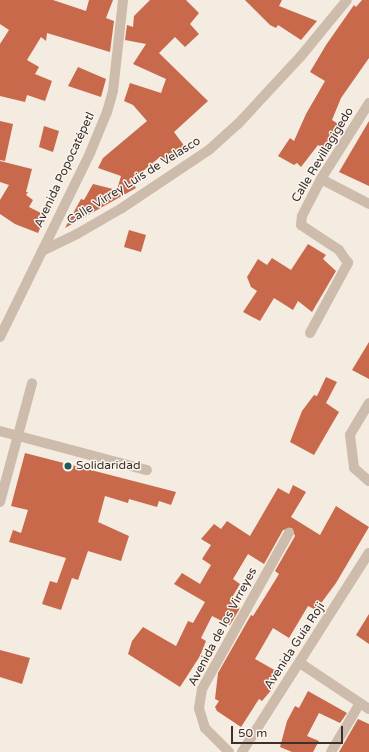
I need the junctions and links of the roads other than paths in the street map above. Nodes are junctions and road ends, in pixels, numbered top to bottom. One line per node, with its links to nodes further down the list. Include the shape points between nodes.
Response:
1 (123, 0): 6 (street, Avenida Popocatépetl, via 113,91 107,112)
2 (347, 0): 6 (street, Calle Virrey Luis de Velasco, via 296,62 238,124 210,149 122,208)
3 (369, 103): 4 (street, Calle Revillagigedo)
4 (321, 179): 5 (street); 8 (street, Calle Revillagigedo, via 305,208 301,225 339,250 348,263)
5 (369, 204)
6 (42, 251): 7 (street, Avenida Popocatépetl)
7 (4, 323): 9 (street, Avenida Popocatépetl)
8 (310, 333)
9 (0, 337)
10 (32, 383): 13 (street)
11 (369, 403): 15 (street, via 350,435 354,468)
12 (0, 431): 13 (street)
13 (18, 435): 14 (street); 16 (street)
14 (147, 470)
15 (369, 481)
16 (0, 502)
17 (289, 533): 22 (street, Avenida de los Virreyes, via 202,689 199,708 205,728)
18 (369, 553): 19 (street, Avenida Guía Roji)
19 (300, 663): 20 (street); 23 (street, Avenida Guía Roji)
20 (360, 703): 21 (street); 24 (street)
21 (369, 709)
22 (229, 752)
23 (242, 752)
24 (331, 752)

